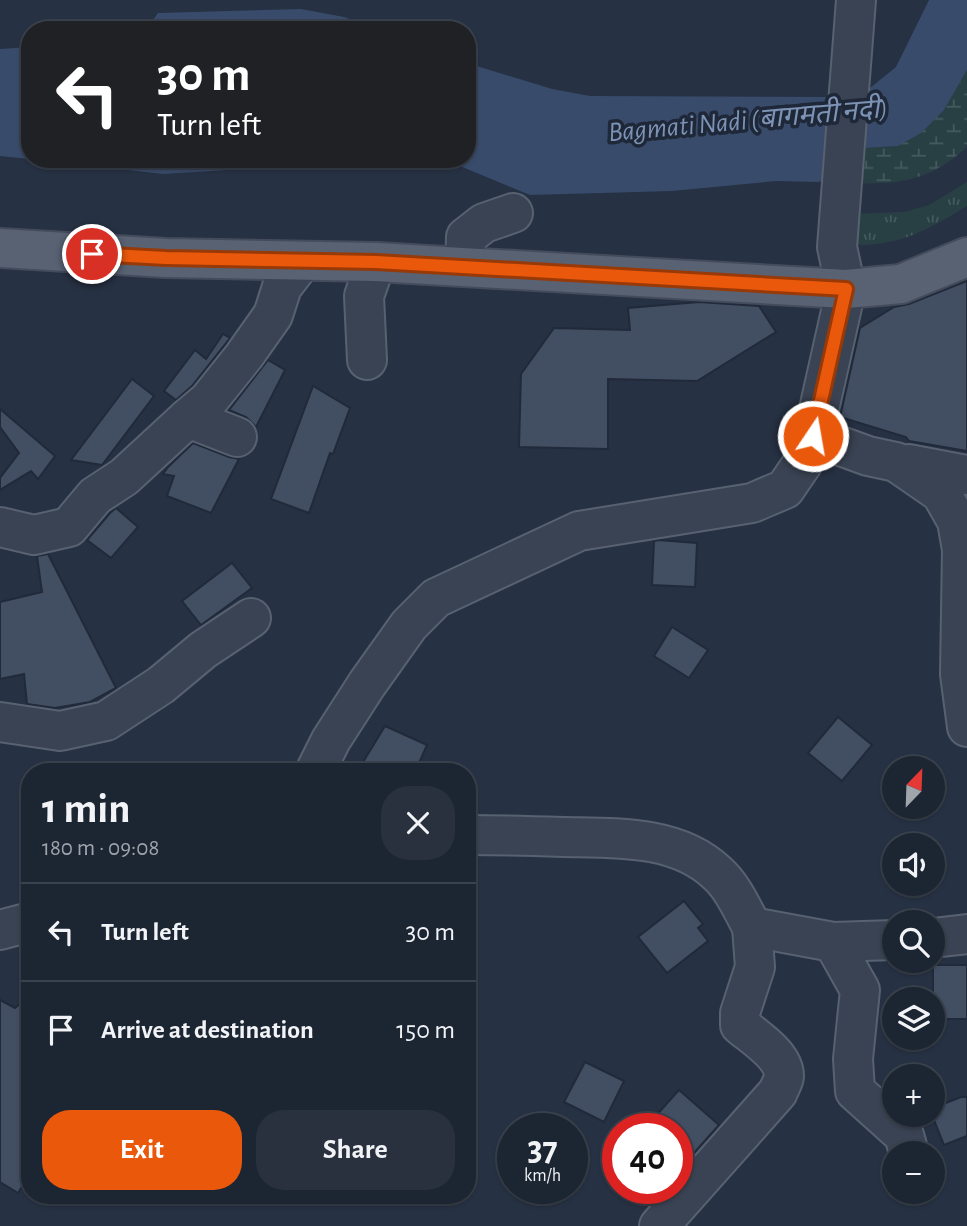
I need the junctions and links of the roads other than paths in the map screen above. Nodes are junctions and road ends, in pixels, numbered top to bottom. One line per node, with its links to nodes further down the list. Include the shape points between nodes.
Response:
1 (856, 0): 8 (street, via 837,247)
2 (513, 213): 7 (street, via 484,223 466,237)
3 (0, 248): 5 (main road)
4 (967, 257): 8 (main road, via 901,284)
5 (302, 261): 6 (main road); 10 (street, via 282,287 273,315 244,356)
6 (376, 262): 7 (main road); 9 (street, via 364,296)
7 (465, 267): 8 (main road)
8 (846, 289): 11 (street)
9 (367, 360)
10 (188, 418): 12 (street); 15 (street, via 124,477 95,496 69,527 34,535)
11 (813, 436): 13 (street); 19 (street, via 785,489 752,503 579,531 436,598 367,684)
12 (237, 437)
13 (896, 462): 14 (street); 18 (street, via 941,493 957,521 962,550 960,674)
14 (967, 475)
15 (0, 527)
16 (251, 618): 17 (street, via 106,721 60,730)
17 (0, 722)
18 (967, 727)
19 (320, 763)
20 (476, 835): 22 (street, via 620,838 670,846 719,874)
21 (21, 924): 23 (street)
22 (752, 927): 27 (street); 29 (street, via 755,967 740,1025 770,1051 784,1076 778,1092)
23 (0, 930)
24 (967, 934): 25 (street)
25 (945, 937)
26 (882, 940): 27 (street)
27 (833, 942): 28 (street, via 860,989 853,1059 855,1091)
28 (906, 1141)
29 (659, 1226)

